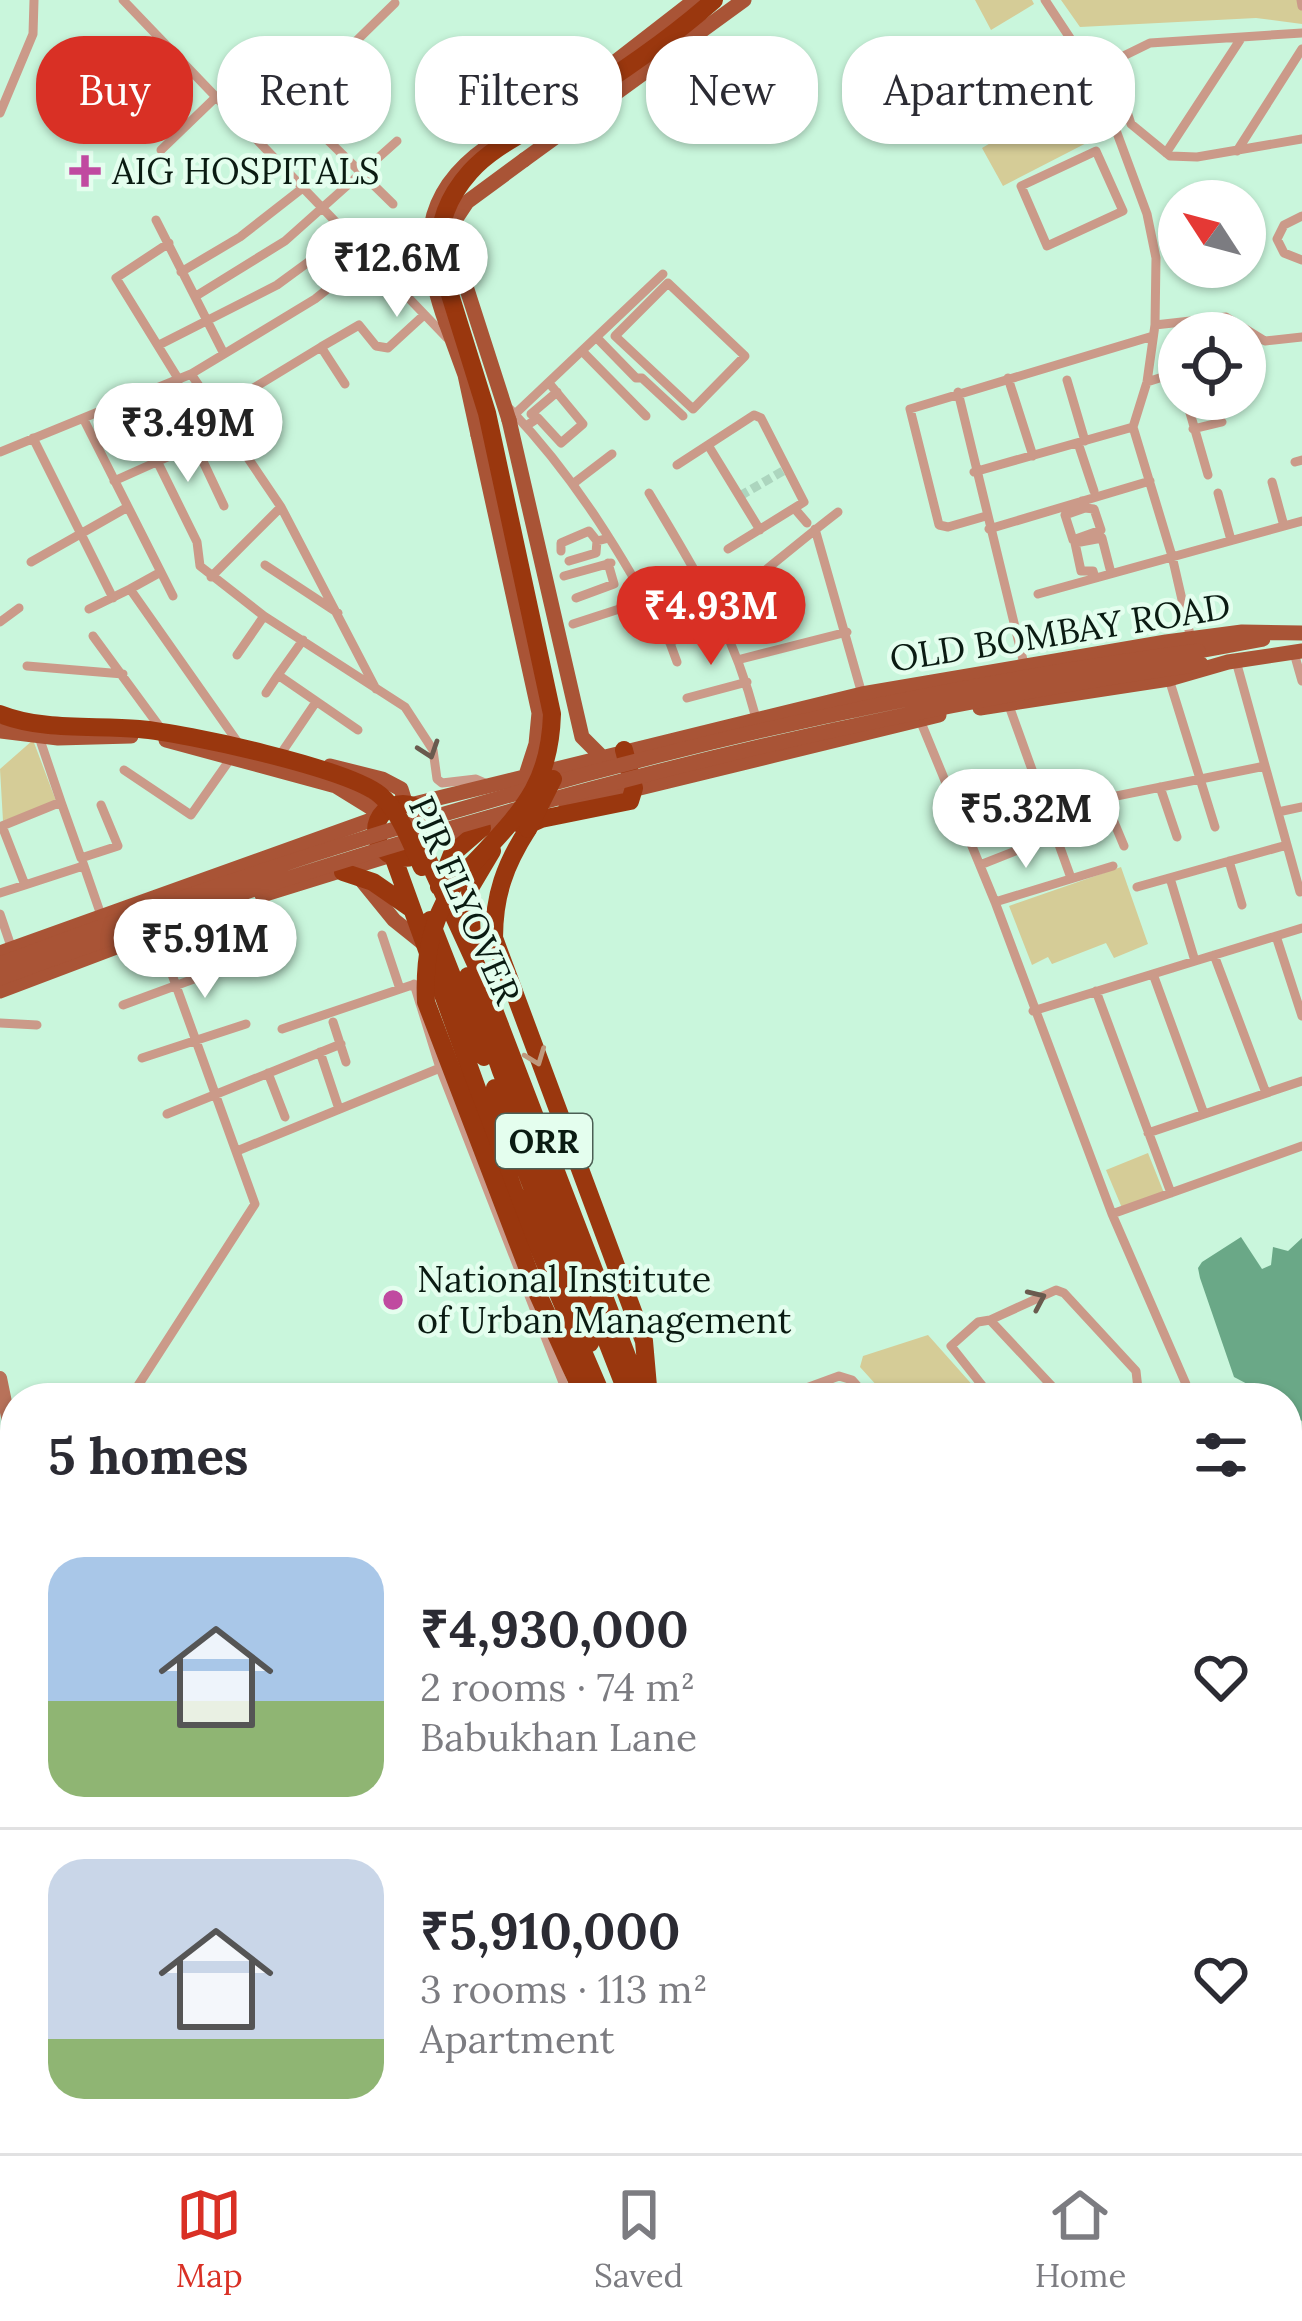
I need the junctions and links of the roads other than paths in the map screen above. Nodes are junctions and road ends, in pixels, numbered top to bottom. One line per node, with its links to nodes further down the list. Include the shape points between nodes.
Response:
1 (34, 0): 25 (street, via 33,34)
2 (123, 0): 24 (street)
3 (694, 0): 14 (main road)
4 (714, 0): 271 (highway, bridge, via 484,159 449,200 439,230 438,256 487,413 552,714 539,783 454,885 433,927 426,1002)
5 (729, 0): 276 (highway, one-way to 276, bridge, via 492,167 466,190 449,227 449,256 504,440 564,723 542,806 504,871 494,938 644,1341)
6 (744, 0): 11 (main road)
7 (1046, 0): 12 (street)
8 (395, 3): 10 (street)
9 (1302, 33): 13 (street)
10 (362, 36)
11 (696, 36)
12 (1072, 36)
13 (1240, 40): 16 (street, via 1150,44); 36 (street)
14 (634, 48): 17 (main road); 18 (main road)
15 (1302, 49): 19 (street)
16 (1135, 53)
17 (622, 57)
18 (646, 64)
19 (1287, 72): 22 (street); 34 (street)
20 (622, 73): 23 (main road)
21 (646, 74): 23 (main road)
22 (1302, 81)
23 (630, 85): 77 (main road, bridge, via 467,202 453,223 463,277)
24 (216, 97): 33 (street)
25 (0, 112)
26 (1135, 127): 36 (street)
27 (1302, 139): 34 (street)
28 (398, 141): 38 (street)
29 (263, 144): 39 (street)
30 (334, 144): 38 (street)
31 (492, 144): 179 (main road, bridge, via 465,162 434,209 428,258 465,375 539,713)
32 (1122, 144): 35 (street)
33 (161, 150)
34 (1237, 151): 36 (street, via 1184,159)
35 (1125, 152): 37 (street); 55 (street, via 1156,259)
36 (1166, 153)
37 (1101, 160): 37 (street, via 1093,151 1022,186 1047,246 1124,211)
38 (361, 172): 40 (street); 41 (street)
39 (304, 187): 41 (street); 48 (street)
40 (393, 204)
41 (322, 206): 44 (street); 50 (street, via 262,257)
42 (1302, 216): 47 (street, via 1277,239 1284,253)
43 (156, 220): 45 (street)
44 (348, 232): 46 (street); 53 (street, via 277,285)
45 (169, 244): 48 (street); 58 (street, via 116,278)
46 (369, 256): 51 (street); 61 (street)
47 (1302, 260)
48 (181, 272): 50 (street)
49 (663, 274): 52 (street)
50 (196, 296): 53 (street)
51 (424, 315): 59 (street, via 388,349 358,325); 77 (street)
52 (630, 315): 54 (street); 54 (street, via 668,283 745,356 693,409)
53 (206, 319): 58 (street); 61 (street)
54 (616, 329): 57 (street)
55 (1154, 331): 56 (street, via 1226,317 1265,341); 63 (street); 67 (street)
56 (1302, 338)
57 (598, 339): 60 (street); 76 (street)
58 (159, 345): 64 (street)
59 (321, 347): 68 (street); 73 (street)
60 (583, 352): 70 (street); 75 (street)
61 (224, 354): 62 (street)
62 (190, 374): 64 (street); 73 (street)
63 (1008, 378): 71 (street); 91 (street)
64 (179, 380): 69 (street)
65 (1067, 380): 87 (street)
66 (1158, 380): 67 (street)
67 (1147, 382): 82 (street)
68 (345, 384)
69 (166, 385): 72 (street); 86 (street)
70 (553, 387): 74 (street); 77 (street); 81 (street, via 582,426 561,443 538,418)
71 (958, 392): 94 (street); 108 (street, via 915,404 910,415 939,525)
72 (127, 400): 78 (street); 92 (street)
73 (214, 412): 84 (street)
74 (531, 414)
75 (646, 416)
76 (683, 416)
77 (512, 417): 81 (street); 176 (main road, via 582,737)
78 (83, 418): 85 (street); 96 (street)
79 (1191, 420): 83 (street)
80 (1222, 422): 83 (street)
81 (526, 426): 99 (street)
82 (1132, 427): 87 (street); 97 (street)
83 (1193, 429): 95 (street)
84 (228, 430): 86 (street); 104 (street)
85 (33, 438): 89 (street); 114 (street)
86 (192, 440): 92 (street); 103 (street)
87 (1082, 442): 91 (street); 100 (street)
88 (708, 445): 93 (street); 106 (street, via 758,415 804,501); 113 (street)
89 (0, 452)
90 (612, 454): 99 (street)
91 (1033, 456): 94 (street)
92 (156, 459): 96 (street); 126 (street)
93 (677, 465)
94 (974, 472): 108 (street)
95 (1208, 475)
96 (113, 481): 105 (street)
97 (1150, 481): 112 (street); 118 (street)
98 (1272, 482): 110 (street)
99 (574, 483): 115 (street)
100 (1094, 491)
101 (649, 493): 136 (street)
102 (1219, 493): 116 (street)
103 (224, 506)
104 (281, 507): 126 (street); 137 (street)
105 (126, 508): 114 (street); 124 (street)
106 (798, 508): 111 (street); 113 (street)
107 (838, 512): 111 (street)
108 (986, 516): 112 (street)
109 (1302, 521): 110 (street)
110 (1284, 526): 116 (street)
111 (811, 527): 136 (street); 141 (street)
112 (989, 529): 152 (street)
113 (760, 530): 117 (street)
114 (80, 531): 120 (street); 131 (street)
115 (603, 539): 115 (street, via 589,531 561,543 565,556 596,553); 119 (street)
116 (1231, 540): 118 (street)
117 (728, 549)
118 (1172, 556): 123 (street); 146 (street)
119 (621, 558): 121 (street); 133 (street)
120 (31, 562)
121 (608, 563): 127 (street); 132 (street, via 614,584)
122 (265, 565): 137 (street)
123 (1111, 569): 125 (street); 125 (street, via 1102,538 1075,543 1082,571)
124 (159, 573): 128 (street); 130 (street)
125 (1094, 574): 129 (street)
126 (211, 577): 138 (street)
127 (564, 577)
128 (130, 590): 131 (street); 174 (street)
129 (1038, 594)
130 (173, 596)
131 (113, 598): 135 (street)
132 (576, 598)
133 (647, 600): 140 (street); 145 (street)
134 (19, 608): 139 (street)
135 (89, 609)
136 (719, 610): 145 (street); 149 (street)
137 (338, 613): 159 (street)
138 (264, 616): 144 (street); 148 (street)
139 (0, 622)
140 (573, 624)
141 (847, 632): 149 (street); 161 (street)
142 (1302, 633): 146 (main road, OLD BOMBAY ROAD)
143 (93, 636): 154 (street)
144 (302, 640): 155 (street); 159 (street)
145 (670, 643): 151 (street)
146 (1196, 651): 150 (main road); 152 (main road, OLD BOMBAY ROAD); 230 (main road, bridge, via 872,705 554,783 231,880); 235 (main road, bridge, via 551,797 225,896)
147 (1298, 652): 150 (main road); 157 (street)
148 (237, 655)
149 (741, 659): 158 (street)
150 (1232, 661): 156 (main road); 177 (street)
151 (677, 662)
152 (1024, 664): 161 (main road, OLD BOMBAY ROAD)
153 (27, 666): 154 (street)
154 (123, 674): 169 (street)
155 (278, 675): 160 (street); 163 (street)
156 (1169, 679): 164 (main road); 180 (street)
157 (1302, 681)
158 (747, 682): 162 (street); 167 (street)
159 (377, 691): 181 (street, one-way to 181, via 419,724 437,779)
160 (266, 693)
161 (862, 694): 167 (main road, OLD BOMBAY ROAD)
162 (687, 698)
163 (316, 702): 171 (street); 175 (street)
164 (1008, 704): 168 (main road); 190 (street)
165 (0, 711): 166 (main road); 274 (highway, PJR FLYOVER, bridge, via 46,724 183,736 344,776 384,797 472,984)
166 (39, 717): 169 (main road); 172 (street)
167 (756, 718): 173 (main road, OLD BOMBAY ROAD)
168 (920, 720): 184 (main road); 206 (street)
169 (159, 726): 174 (main road)
170 (0, 728): 172 (main road); 273 (highway, PJR FLYOVER, bridge, via 106,732 256,760 355,787 379,806 445,956)
171 (358, 730)
172 (38, 737): 174 (main road, via 128,736); 186 (street)
173 (624, 750): 176 (main road, OLD BOMBAY ROAD); 184 (highway)
174 (236, 752): 175 (main road); 178 (street, via 191,814); 182 (main road)
175 (280, 755): 188 (main road, via 382,779 401,789)
176 (601, 756): 179 (main road, OLD BOMBAY ROAD)
177 (1265, 766): 180 (street); 191 (street)
178 (124, 770)
179 (526, 775): 181 (main road, OLD BOMBAY ROAD)
180 (1198, 779): 183 (street); 195 (street)
181 (486, 784): 188 (main road, OLD BOMBAY ROAD)
182 (336, 786): 192 (main road); 194 (main road, via 350,806)
183 (1160, 787): 185 (street); 198 (street)
184 (634, 788): 196 (main road); 232 (highway, via 630,800 541,819 487,857 468,909)
185 (1104, 798): 190 (street); 200 (street)
186 (61, 802): 193 (street); 205 (street)
187 (101, 805): 205 (street, via 118,846)
188 (408, 805): 192 (highway); 201 (highway, via 429,823)
189 (1302, 807): 191 (street)
190 (1047, 810): 197 (street)
191 (1278, 812): 199 (street)
192 (382, 815): 194 (main road); 202 (highway, via 378,839)
193 (1, 824): 211 (street)
194 (346, 826): 203 (main road)
195 (1215, 827)
196 (482, 828): 201 (main road); 212 (highway, via 452,854)
197 (1056, 835): 206 (street); 209 (street)
198 (1177, 837)
199 (1287, 845): 204 (street); 215 (street)
200 (1124, 846)
201 (424, 847): 202 (highway, via 409,858); 212 (highway, ORR)
202 (392, 855): 208 (main road); 219 (highway, ORR)
203 (261, 858): 214 (main road); 221 (main road)
204 (1228, 861): 210 (street); 218 (street)
205 (82, 862): 211 (street); 221 (street)
206 (980, 865): 217 (street)
207 (1113, 866): 209 (street)
208 (350, 874): 214 (main road); 219 (highway); 226 (main road)
209 (1071, 878): 217 (street)
210 (1170, 878): 213 (street); 229 (street)
211 (26, 885): 216 (street)
212 (439, 887): 232 (highway, ORR)
213 (1137, 887)
214 (274, 891): 223 (main road)
215 (1300, 892)
216 (0, 893)
217 (995, 902): 242 (street)
218 (1242, 905)
219 (416, 912): 226 (highway, ORR)
220 (0, 914): 227 (street)
221 (100, 915): 227 (main road)
222 (1302, 928): 225 (street)
223 (157, 933): 236 (street); 238 (main road)
224 (382, 935): 237 (street)
225 (1276, 936): 228 (street); 240 (street)
226 (424, 944): 233 (highway, ORR)
227 (6, 951)
228 (1214, 955): 229 (street); 257 (street)
229 (1195, 961): 234 (street)
230 (0, 964)
231 (221, 969): 236 (street)
232 (479, 970): 275 (highway, ORR)
233 (435, 973): 237 (street); 272 (highway, ORR, via 549,1280)
234 (1153, 974): 239 (street); 261 (street)
235 (0, 978)
236 (176, 985): 241 (street); 249 (street)
237 (406, 987): 248 (street); 254 (street)
238 (0, 991)
239 (1096, 992): 242 (street); 263 (street)
240 (1298, 992): 243 (street)
241 (123, 1005)
242 (1034, 1011): 267 (street)
243 (1302, 1016)
244 (333, 1022): 250 (street)
245 (0, 1023): 247 (street)
246 (246, 1024): 249 (street)
247 (37, 1025)
248 (282, 1029)
249 (195, 1041): 252 (street); 258 (street)
250 (341, 1044): 251 (street); 253 (street)
251 (320, 1052): 255 (street); 259 (street)
252 (142, 1058)
253 (346, 1062)
254 (440, 1068): 259 (street); 270 (street)
255 (268, 1073): 258 (street); 262 (street)
256 (1302, 1082): 257 (street)
257 (1266, 1094): 261 (street)
258 (214, 1095): 260 (street); 265 (street)
259 (339, 1109): 265 (street)
260 (167, 1114)
261 (1204, 1114): 263 (street)
262 (285, 1117)
263 (1148, 1133): 266 (street)
264 (1302, 1146): 266 (street)
265 (237, 1150): 269 (street, via 255,1204)
266 (1171, 1193): 267 (street)
267 (1112, 1214): 282 (street)
268 (990, 1320): 279 (street, via 951,1346); 280 (street); 281 (street, one-way to 281, via 1060,1290 1136,1371)
269 (140, 1383)
270 (563, 1383)
271 (578, 1383)
272 (600, 1383)
273 (602, 1383)
274 (622, 1383)
275 (640, 1383)
276 (645, 1383)
277 (820, 1383): 278 (street, via 839,1376)
278 (855, 1383)
279 (980, 1383)
280 (1049, 1383)
281 (1137, 1383)
282 (1184, 1383)

